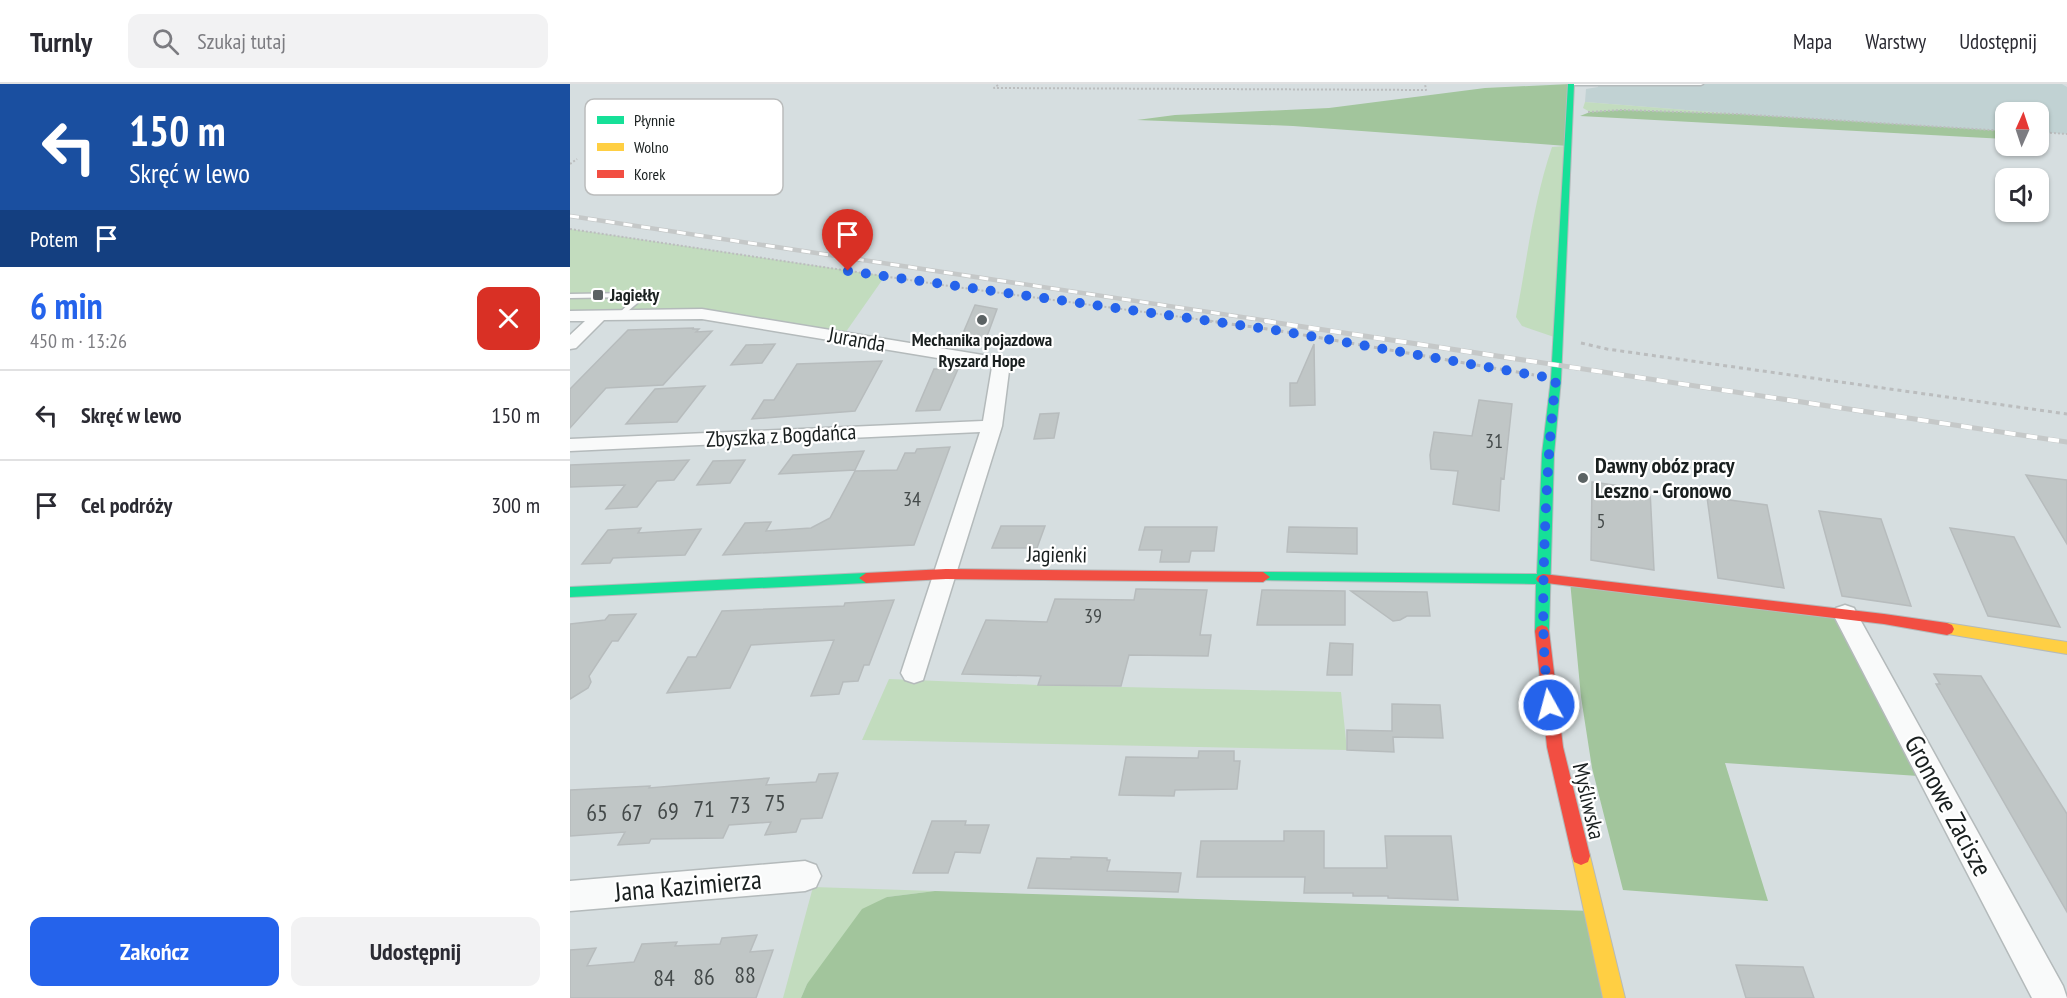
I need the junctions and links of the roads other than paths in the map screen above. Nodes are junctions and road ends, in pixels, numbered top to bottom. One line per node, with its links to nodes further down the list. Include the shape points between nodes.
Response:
1 (1571, 84): 3 (lane); 12 (street, Myśliwska)
2 (1701, 84): 3 (lane)
3 (1680, 85)
4 (570, 296): 5 (lane, via 635,295 637,300)
5 (622, 314): 6 (street, Juranda); 9 (street, Juranda, via 702,314 1001,363)
6 (600, 315): 7 (street, Juranda); 8 (street)
7 (570, 316)
8 (570, 344)
9 (992, 426): 10 (street, Zbyszka z Bogdańca); 11 (street, Juranda)
10 (570, 445)
11 (946, 574): 12 (street, Jagienki); 13 (street, Jagienki); 16 (street, Juranda)
12 (1543, 579): 14 (street); 19 (street, Myśliwska, via 1542,633 1555,747)
13 (570, 592)
14 (1845, 614): 15 (street); 20 (street, Gronowe Zacisze)
15 (2067, 648)
16 (914, 674)
17 (805, 876): 18 (street, Jana Kazimierza)
18 (570, 896)
19 (1614, 998)
20 (2051, 998)

